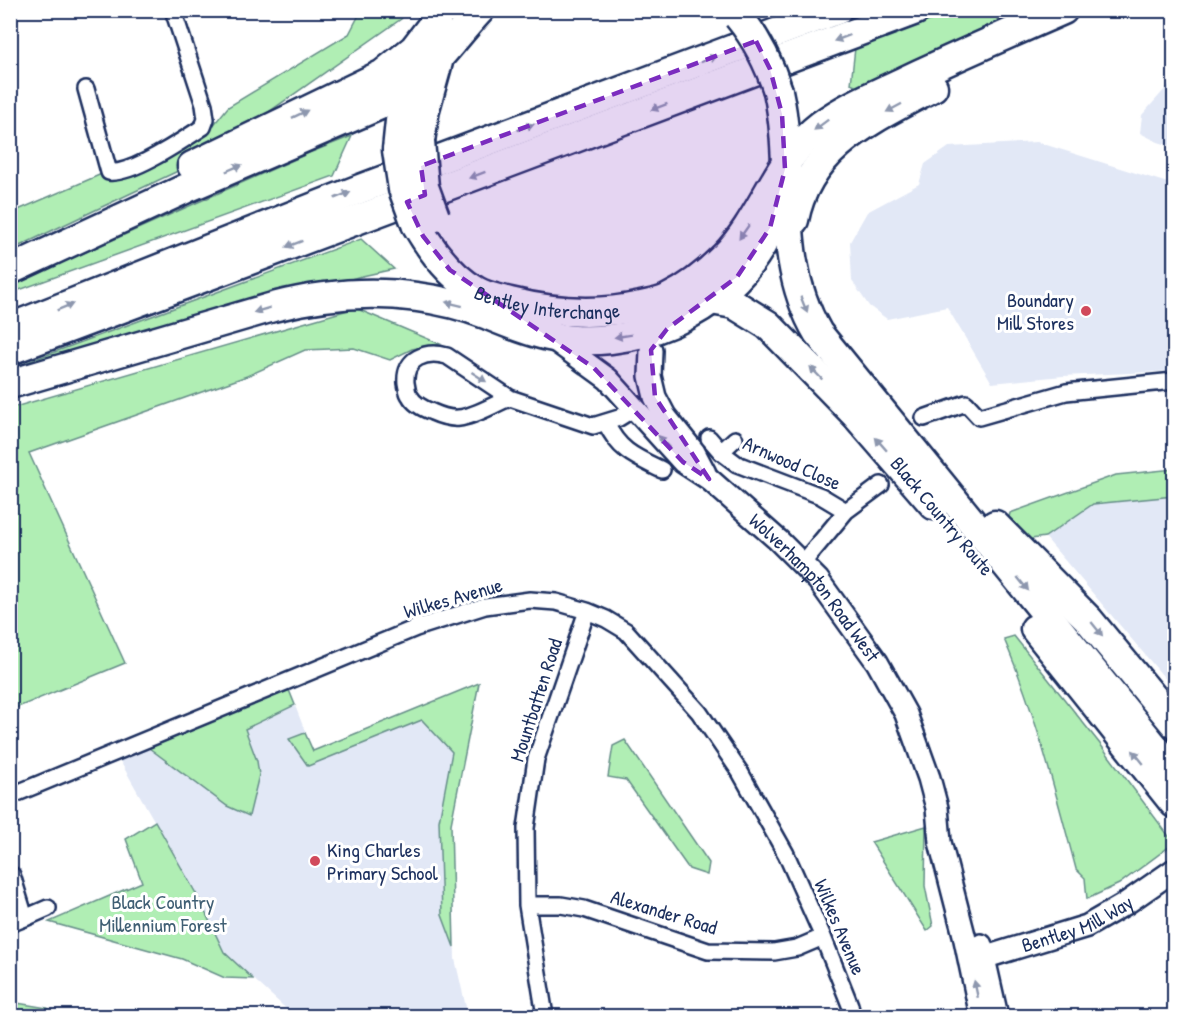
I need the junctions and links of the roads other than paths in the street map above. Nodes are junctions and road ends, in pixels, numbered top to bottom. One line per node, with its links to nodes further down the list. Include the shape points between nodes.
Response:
1 (173, 10): 11 (street, via 204,105 203,127 161,153 118,173 109,172)
2 (480, 10): 9 (highway)
3 (837, 10): 20 (highway, one-way to 3, via 360,189)
4 (916, 10): 22 (highway, one-way to 22)
5 (1063, 10): 13 (highway, Bentley Interchange, one-way to 13, via 841,112 808,136)
6 (1074, 10): 14 (highway, one-way to 14, via 843,139 801,194)
7 (446, 13): 9 (highway); 10 (highway, Bentley Interchange, via 420,54); 15 (highway, one-way to 7, via 115,204 383,74 414,49)
8 (735, 14): 13 (highway, bridge, via 761,48 778,91)
9 (438, 60): 10 (highway); 12 (highway, via 425,109)
10 (408, 88): 12 (highway, Bentley Interchange, via 400,121); 16 (highway, one-way to 10, via 187,188 379,106)
11 (86, 89)
12 (409, 146): 17 (highway, Bentley Interchange, bridge, via 403,189 425,221 432,250 459,279 478,293)
13 (785, 166): 14 (highway, Black Country Route); 18 (highway, via 766,238 745,269); 19 (highway, Bentley Interchange, one-way to 19, via 735,245)
14 (791, 248): 30 (highway, Black Country Route, one-way to 30, via 794,277 811,322)
15 (10, 265)
16 (10, 270)
17 (496, 299): 19 (highway, Bentley Interchange, via 578,313); 21 (main road, Wolverhampton Road West)
18 (713, 299): 19 (highway, Black Country Route, via 690,297); 43 (highway, Black Country Route, one-way to 18, via 958,534 856,415 768,325 742,308)
19 (672, 310): 21 (highway, one-way to 21, via 647,331 618,337); 23 (main road, via 667,329)
20 (10, 328)
21 (549, 336): 25 (highway, one-way to 25, via 454,304 402,295 345,294 273,307); 27 (main road, Wolverhampton Road West, via 608,379)
22 (10, 350)
23 (651, 350): 27 (main road, via 641,368); 35 (main road, via 650,375 655,397)
24 (1174, 381): 28 (street, via 1066,392 979,417 966,403)
25 (10, 384)
26 (510, 398): 26 (street, one-way to 26, via 459,418 443,417 423,409 409,396 409,364 426,354 447,356); 29 (street, via 593,426)
27 (635, 408): 29 (street); 35 (main road, Wolverhampton Road West, one-way to 27, via 683,462)
28 (924, 418)
29 (606, 423): 34 (street, via 614,439 631,455)
30 (892, 425): 40 (highway, one-way to 40, via 1060,589); 41 (highway, Black Country Route, one-way to 41)
31 (709, 438): 33 (street, Arnwood Close)
32 (735, 439): 33 (street, Arnwood Close)
33 (721, 452): 37 (street, Arnwood Close, via 736,464 821,496)
34 (662, 470)
35 (709, 479): 38 (main road, Wolverhampton Road West)
36 (880, 485): 37 (street, Arnwood Close)
37 (846, 511): 38 (street, Arnwood Close)
38 (802, 564): 51 (main road, Wolverhampton Road West, via 852,624 906,714 951,839)
39 (587, 611): 42 (street, Wilkes Avenue, via 556,602 510,601 416,628); 46 (street, Mountbatten Road, via 536,759 526,828); 50 (street, Wilkes Avenue, via 626,631 699,712 740,772 786,854)
40 (1174, 723)
41 (1174, 771)
42 (10, 796)
43 (1174, 803)
44 (1174, 870): 51 (main road, Bentley Mill Way, via 1087,926)
45 (12, 875): 48 (street)
46 (527, 905): 50 (street, Alexander Road, via 584,909 708,951 774,952); 52 (street, Mountbatten Road)
47 (48, 908): 48 (street)
48 (25, 918): 49 (street)
49 (10, 924)
50 (824, 937): 53 (street, Wilkes Avenue)
51 (978, 960): 54 (main road, Wolverhampton Road West, one-way to 51); 55 (main road, Wolverhampton Road West)
52 (545, 1017)
53 (852, 1017)
54 (981, 1017)
55 (997, 1017)

